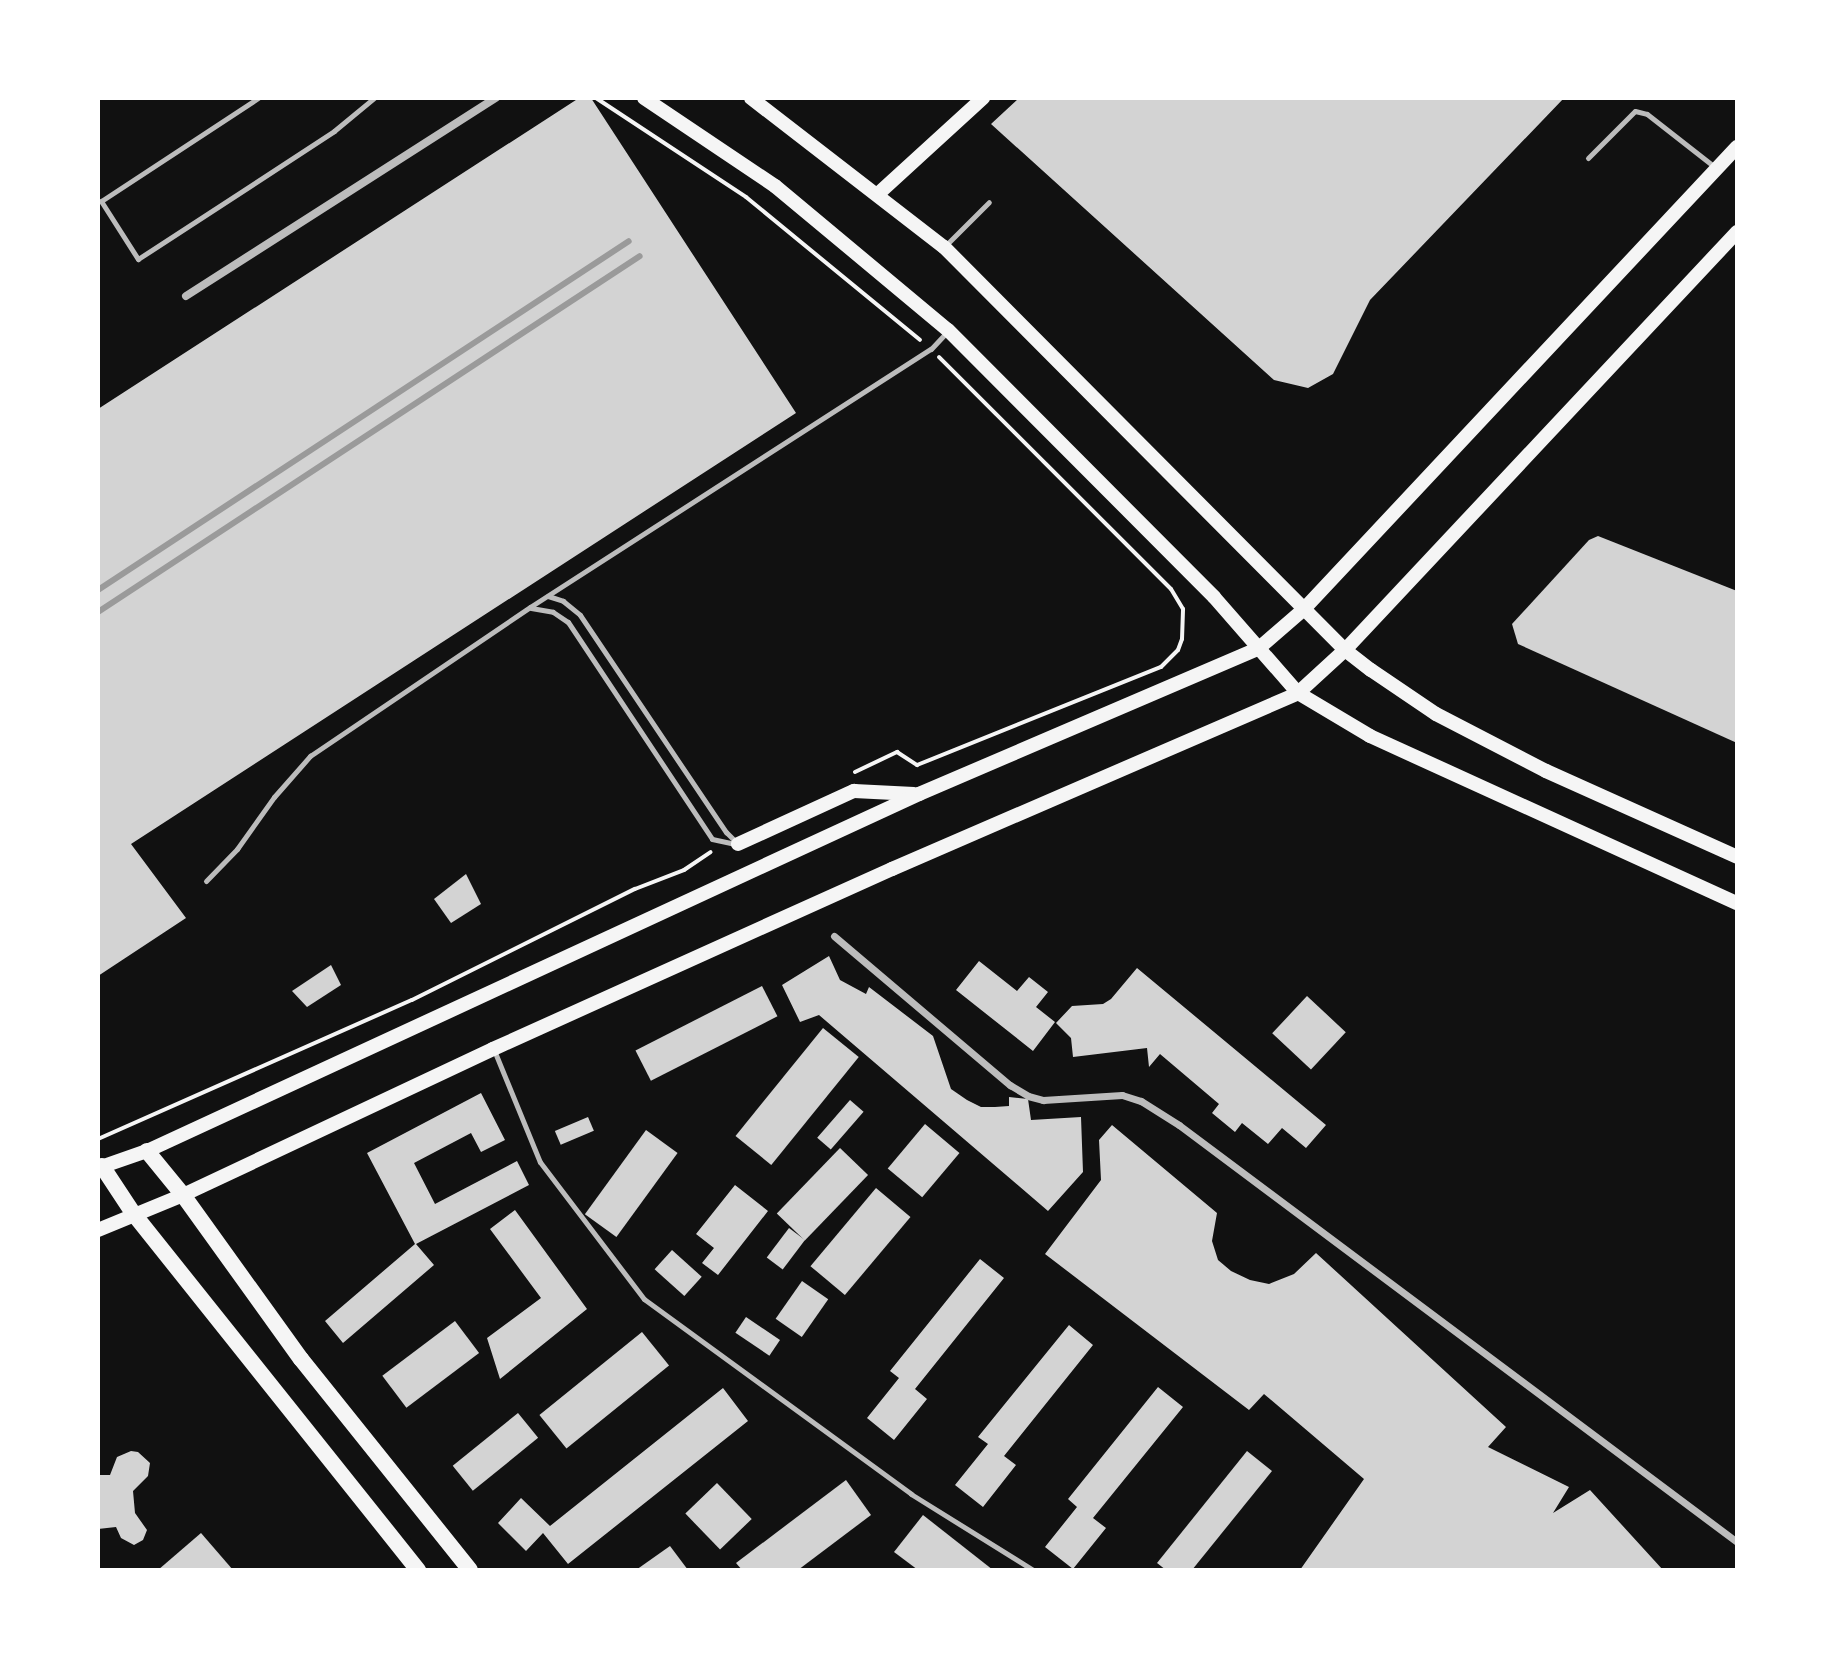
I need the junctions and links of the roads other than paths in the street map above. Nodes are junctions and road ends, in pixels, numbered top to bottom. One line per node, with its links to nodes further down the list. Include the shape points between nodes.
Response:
1 (258, 98): 2 (lane, via 101,201 138,259 334,131)
2 (374, 98)
3 (496, 98): 14 (street)
4 (644, 98): 15 (main road, via 775,186)
5 (751, 98): 10 (main road)
6 (983, 98): 10 (main road)
7 (1737, 147): 9 (main road)
8 (1588, 158): 9 (lane, via 1635,111 1647,114)
9 (1717, 169): 18 (main road)
10 (879, 193): 13 (main road)
11 (989, 202): 13 (lane)
12 (1737, 232): 20 (main road)
13 (944, 247): 18 (main road)
14 (186, 296)
15 (948, 330): 16 (lane, via 931,349); 19 (main road)
16 (548, 596): 17 (lane); 23 (lane, via 580,615)
17 (530, 607): 23 (lane, via 568,622 712,839); 25 (lane, via 310,756)
18 (1304, 609): 19 (main road); 20 (main road)
19 (1259, 648): 21 (main road); 22 (main road)
20 (1345, 650): 21 (main road); 24 (main road, via 1397,690 1450,721)
21 (1298, 693): 26 (main road, via 1370,736); 28 (main road)
22 (919, 794): 23 (main road, via 854,791); 29 (main road)
23 (730, 844)
24 (1737, 857)
25 (206, 881)
26 (1737, 903)
27 (834, 936): 34 (street, via 1028,1096 1043,1100 1122,1095 1179,1125)
28 (493, 1049): 31 (main road); 37 (lane, via 540,1162 644,1299 911,1494)
29 (147, 1151): 30 (main road); 31 (highway)
30 (100, 1167): 32 (highway)
31 (183, 1195): 32 (main road); 36 (highway, via 301,1359)
32 (133, 1213): 33 (main road); 35 (highway)
33 (98, 1230)
34 (1737, 1542)
35 (418, 1570)
36 (470, 1570)
37 (1033, 1570)

